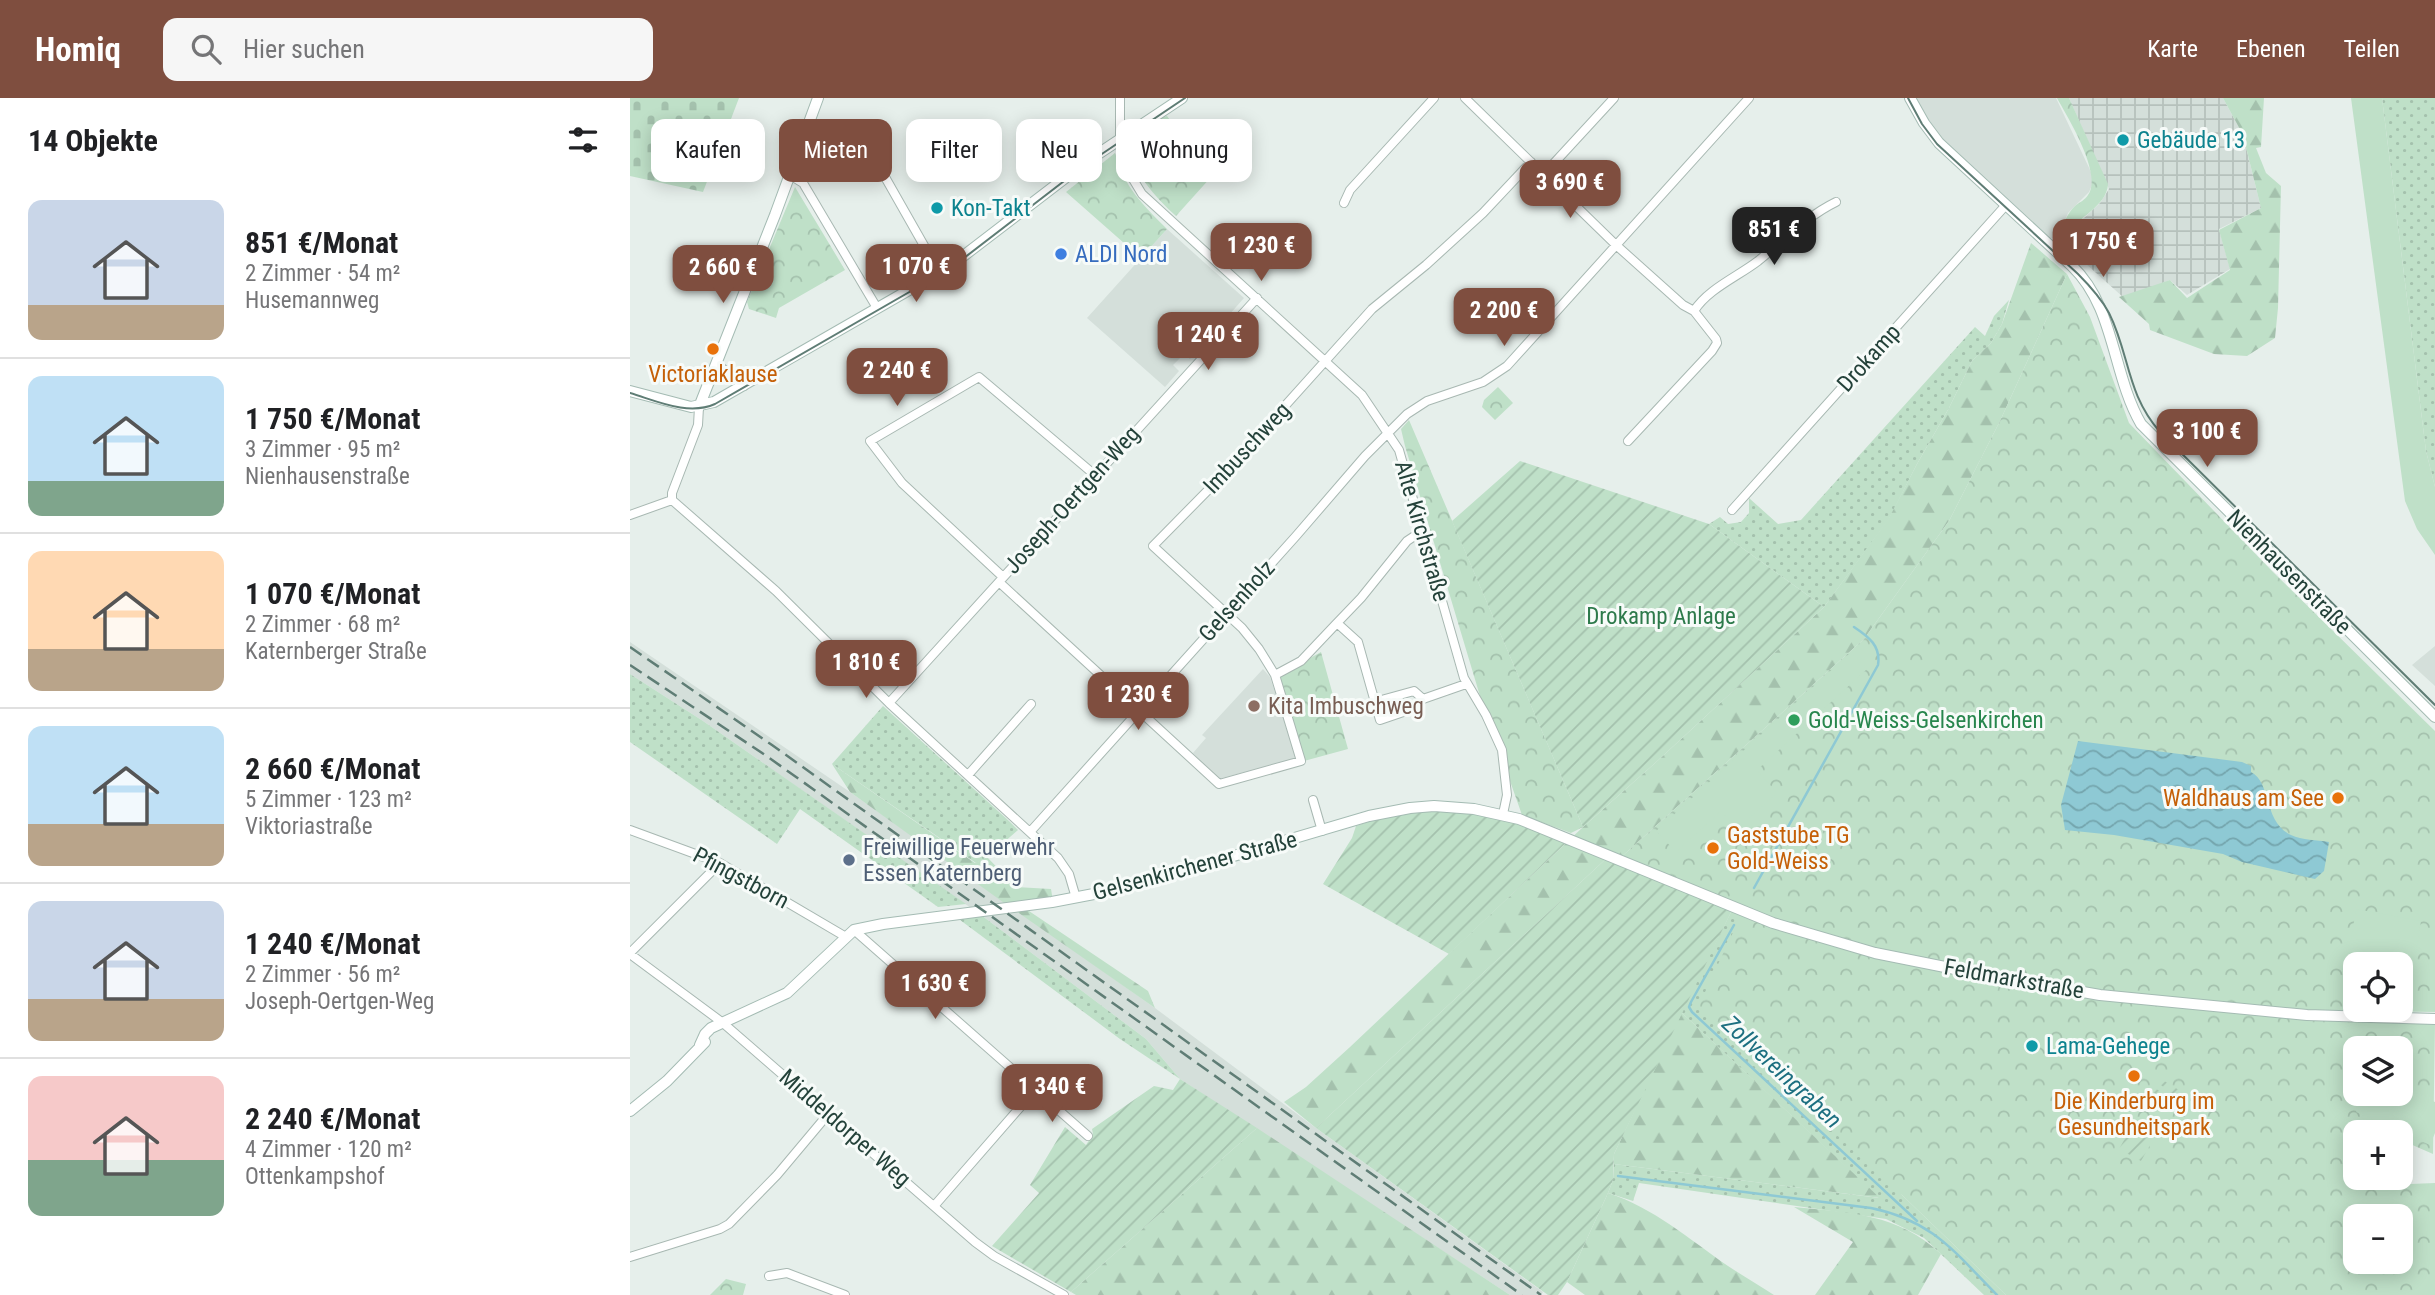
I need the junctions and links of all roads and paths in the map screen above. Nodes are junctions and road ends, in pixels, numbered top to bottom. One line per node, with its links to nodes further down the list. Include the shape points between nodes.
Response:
1 (818, 98): 9 (street)
2 (1120, 98): 10 (street, Alte Kirchstraße)
3 (1182, 98): 11 (street)
4 (1434, 98): 20 (street, via 1350,190)
5 (1465, 98): 13 (street)
6 (1615, 98): 14 (street)
7 (1749, 98): 22 (street, Gelsenholz)
8 (1910, 98): 21 (street, Nienhausenstraße, via 1934,137)
9 (810, 119)
10 (1120, 119)
11 (1149, 119)
12 (1116, 141): 23 (street)
13 (1531, 162): 14 (street); 27 (street, Imbuschweg, via 1483,213 1372,309)
14 (1544, 174): 22 (street)
15 (787, 182): 28 (street)
16 (801, 182): 25 (street)
17 (888, 182): 23 (street)
18 (1135, 182): 24 (street, Alte Kirchstraße, via 1142,194)
19 (1836, 202): 26 (street, via 1703,299)
20 (1344, 203)
21 (2006, 205): 36 (street, Drokamp); 49 (street, Nienhausenstraße, via 2080,273 2101,309 2127,396 2141,424)
22 (1616, 245): 26 (street); 32 (street, Gelsenholz, via 1507,366 1473,386 1419,405)
23 (940, 272): 25 (street)
24 (1257, 298): 27 (street, Alte Kirchstraße); 34 (street, Joseph-Oertgen-Weg)
25 (877, 308): 29 (street)
26 (1694, 311): 33 (street, via 1716,340 1715,347)
27 (1326, 362): 32 (street, Alte Kirchstraße, via 1362,396); 40 (street, Imbuschweg, via 1153,546)
28 (717, 364): 29 (street); 31 (street)
29 (744, 386): 31 (street)
30 (630, 391): 31 (street)
31 (699, 407): 35 (street, via 698,425)
32 (1388, 433): 38 (street, Alte Kirchstraße, via 1406,467); 40 (street, Gelsenholz)
33 (1628, 441)
34 (1096, 476): 39 (street, Joseph-Oertgen-Weg); 39 (street, via 979,377 870,441 902,483)
35 (672, 500): 37 (street); 46 (street, via 776,591)
36 (1732, 510)
37 (630, 515)
38 (1424, 533): 41 (street, via 1407,541); 43 (street, Alte Kirchstraße)
39 (1001, 580): 46 (street, Joseph-Oertgen-Weg); 48 (street)
40 (1226, 613): 42 (street, Imbuschweg, via 1259,649); 48 (street, Gelsenholz)
41 (1337, 623): 42 (street, via 1301,661); 45 (street, via 1358,642)
42 (1275, 675): 48 (street, Imbuschweg, via 1301,761 1219,784)
43 (1466, 684): 44 (street); 52 (street, Alte Kirchstraße, via 1486,715 1503,756 1507,795)
44 (1423, 699): 45 (street, via 1414,691); 45 (street, via 1415,708 1380,720)
45 (1374, 702)
46 (889, 703): 50 (street)
47 (1031, 704): 50 (street)
48 (1139, 709): 55 (street, Gelsenholz)
49 (2435, 717)
50 (968, 775): 55 (street)
51 (1312, 800): 54 (street, Gelsenkirchener Straße)
52 (1503, 814): 54 (street, Gelsenkirchener Straße, via 1454,807 1410,808); 56 (street, Gelsenkirchener Straße)
53 (630, 830): 57 (street, Pfingstborn)
54 (1322, 831): 58 (street, Gelsenkirchener Straße)
55 (1030, 832): 58 (street, via 1064,866)
56 (1610, 856): 61 (street, Feldmarkstraße, via 1816,937 1980,974 2100,995 2306,1015)
57 (720, 863): 59 (street, Pfingstborn); 60 (street)
58 (1076, 898): 59 (street, Gelsenkirchener Straße, via 883,924)
59 (850, 934): 62 (street, via 787,993); 63 (street, Pfingstborn)
60 (630, 953): 62 (street, Middeldorper Weg)
61 (2435, 1019)
62 (723, 1023): 64 (street, via 667,1081); 65 (street, Middeldorper Weg)
63 (1035, 1090): 66 (street, Pfingstborn); 67 (street)
64 (630, 1111)
65 (829, 1113): 67 (street, Middeldorper Weg); 68 (street, via 729,1224)
66 (1088, 1136)
67 (935, 1205): 71 (street, Middeldorper Weg, via 994,1256)
68 (630, 1257)
69 (769, 1276): 70 (street, via 787,1273)
70 (845, 1295)
71 (1064, 1295)

